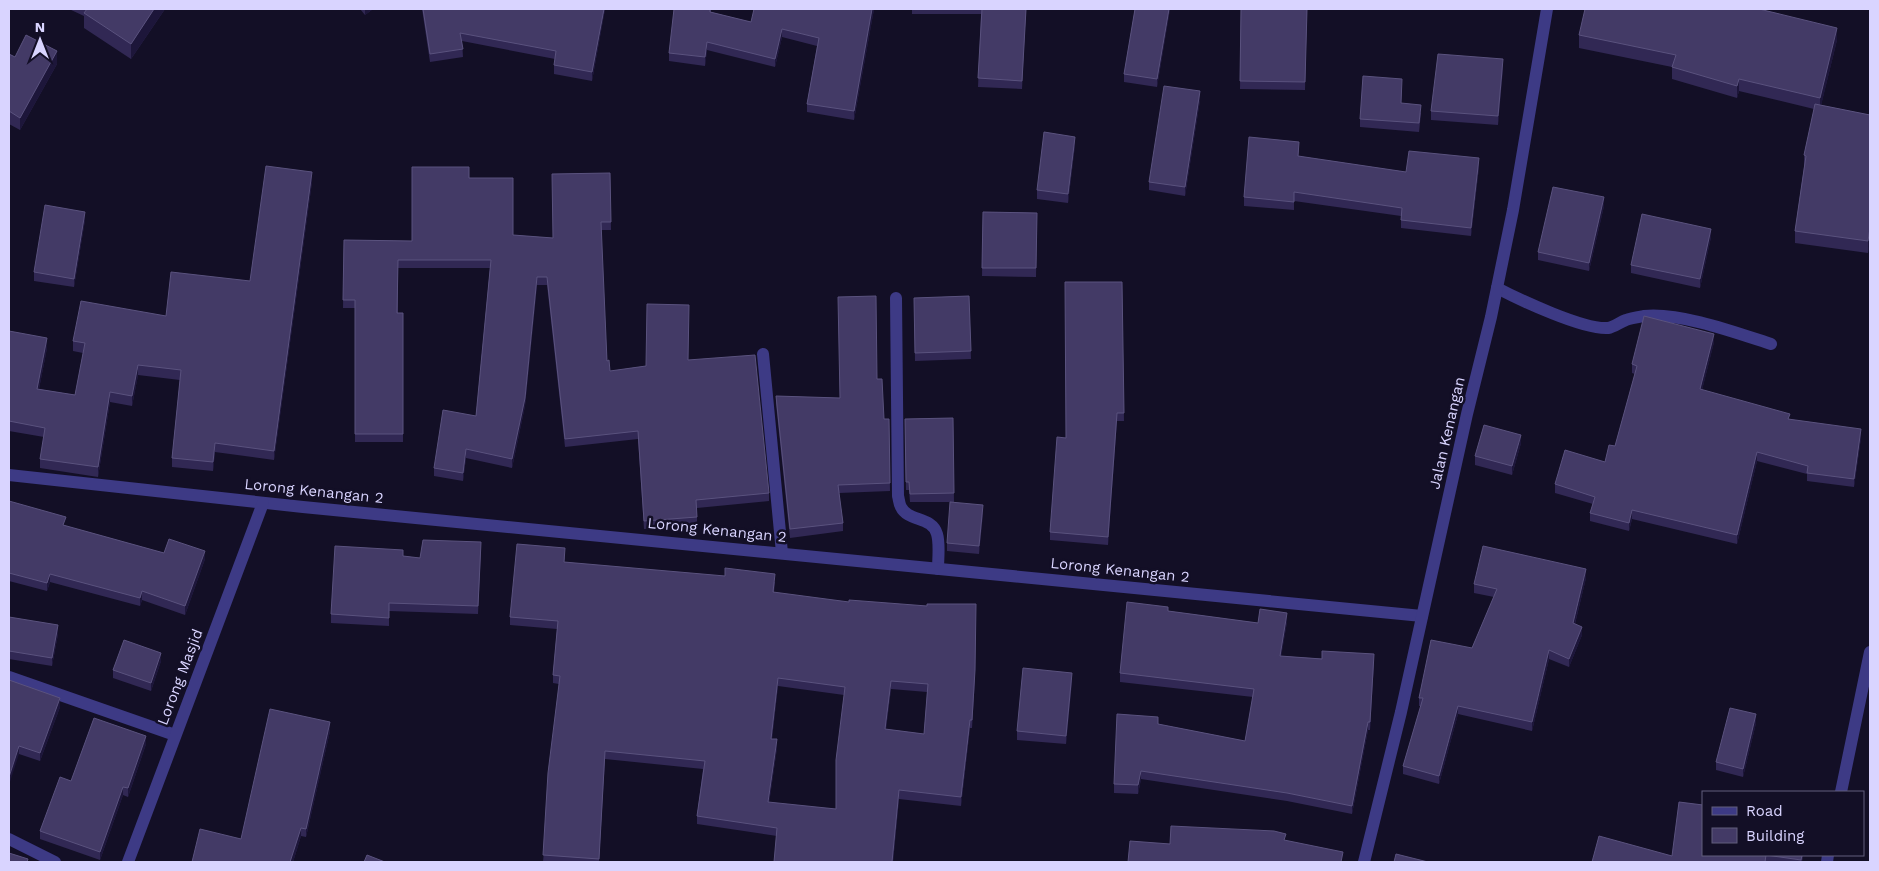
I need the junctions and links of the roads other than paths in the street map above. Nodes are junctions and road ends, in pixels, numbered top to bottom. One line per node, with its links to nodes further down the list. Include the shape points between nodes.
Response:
1 (1547, 9): 2 (street, Jalan Kenangan)
2 (1497, 288): 4 (street, via 1584,324 1609,328 1627,319 1666,316 1726,329); 10 (street, Jalan Kenangan)
3 (896, 298): 9 (street, via 898,496 901,508 907,514 926,520 937,534)
4 (1771, 344)
5 (763, 354): 8 (street)
6 (9, 475): 7 (street, Lorong Kenangan 2)
7 (263, 503): 8 (street, Lorong Kenangan 2); 13 (street, Lorong Masjid)
8 (782, 553): 9 (street, Lorong Kenangan 2)
9 (938, 569): 10 (street, Lorong Kenangan 2)
10 (1422, 616): 18 (street, Jalan Kenangan)
11 (1870, 652): 14 (street)
12 (9, 677): 13 (street)
13 (176, 735): 17 (street, Lorong Masjid)
14 (1841, 791)
15 (9, 839): 16 (street)
16 (55, 862)
17 (128, 862)
18 (1364, 862)

